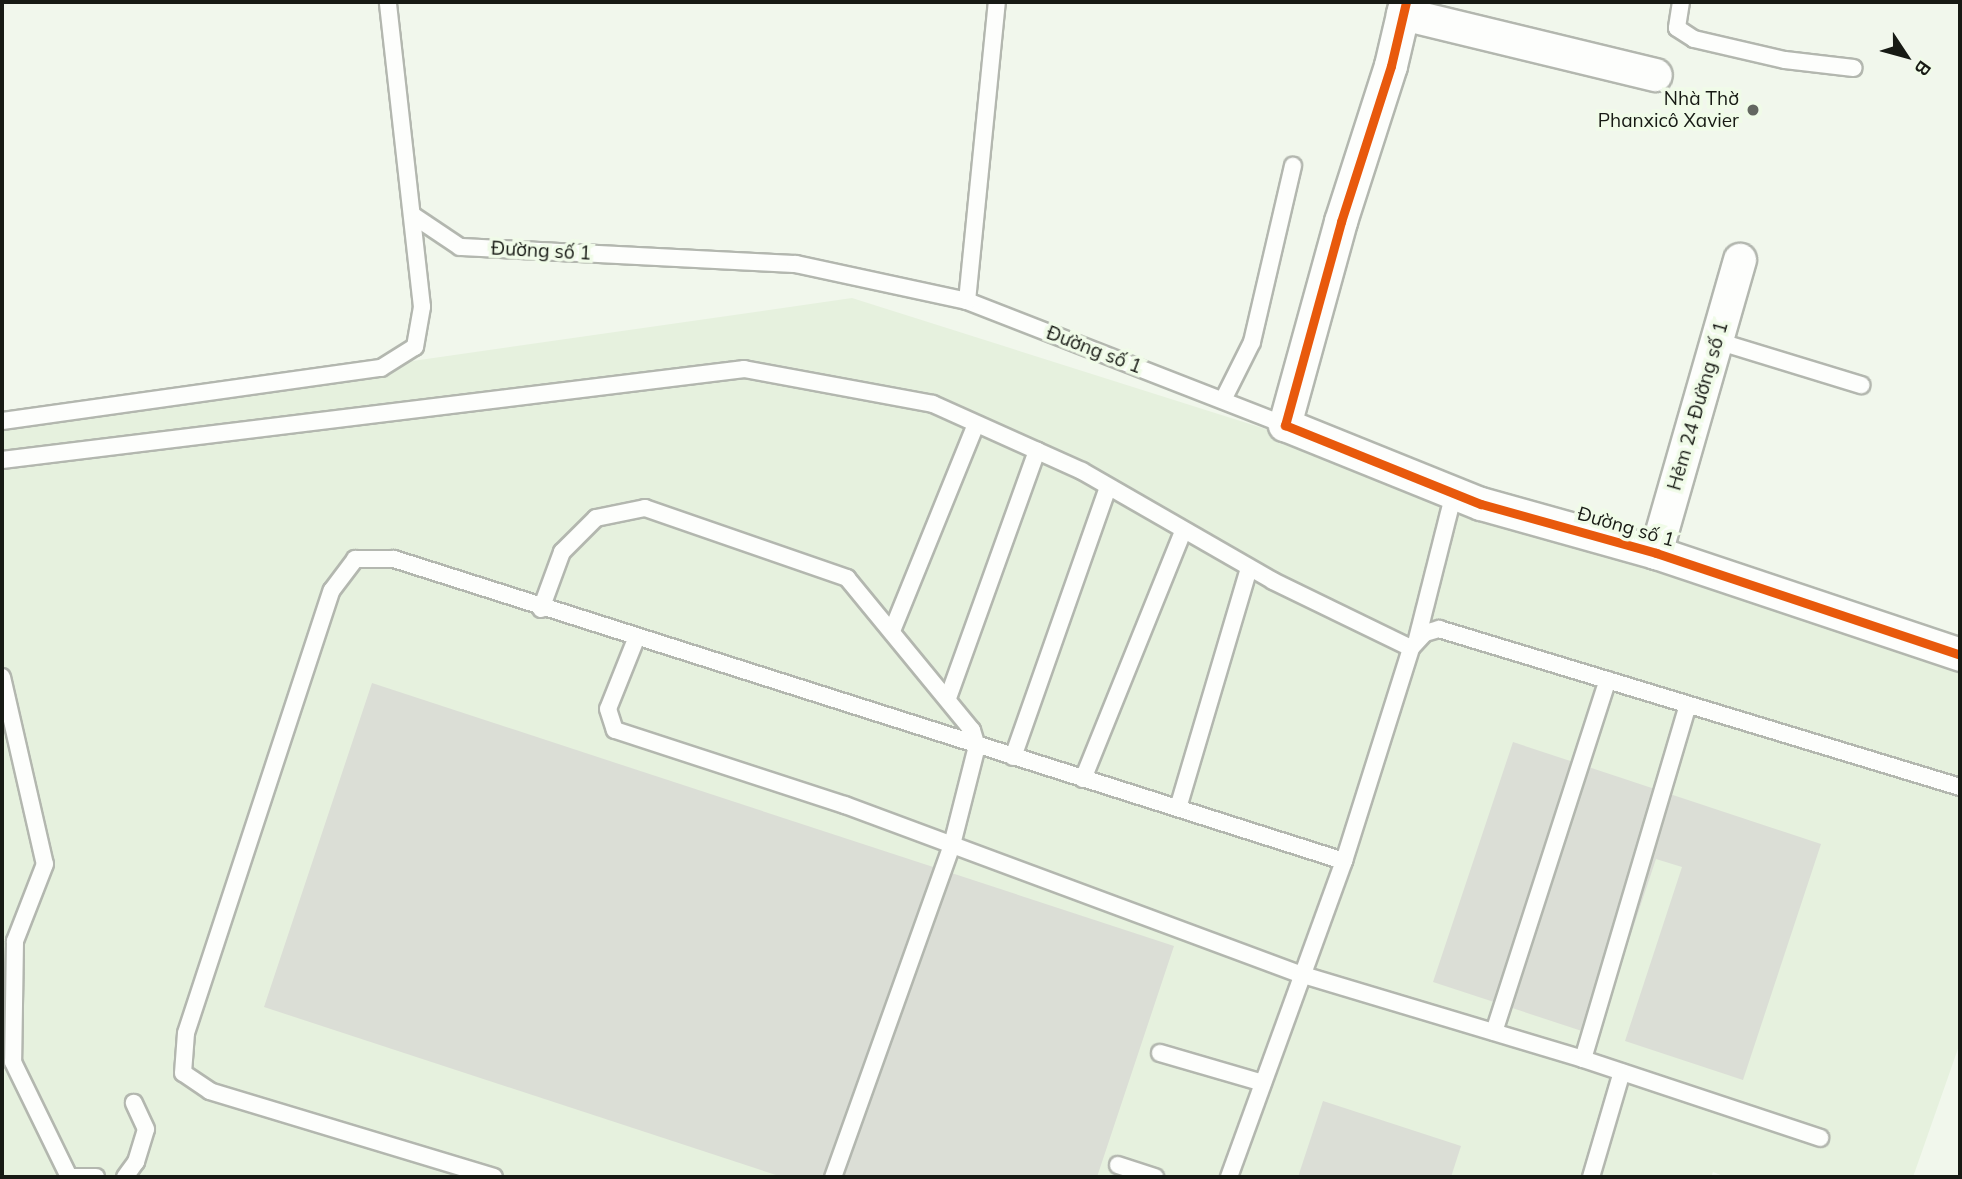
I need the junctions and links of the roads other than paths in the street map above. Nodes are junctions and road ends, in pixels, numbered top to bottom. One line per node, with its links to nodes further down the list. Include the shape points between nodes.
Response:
1 (388, 2): 8 (lane)
2 (997, 2): 10 (lane)
3 (1681, 2): 5 (lane, via 1677,28 1694,39 1785,60)
4 (1404, 8): 6 (street); 16 (street)
5 (1854, 68)
6 (1656, 75)
7 (1293, 166): 13 (lane, via 1252,342)
8 (414, 216): 10 (lane, Đường số 1, via 460,247 796,264); 14 (lane, via 422,307 415,348 381,368)
9 (1740, 260): 11 (street, Hẻm 24 Đường số 1)
10 (967, 302): 13 (lane, Đường số 1)
11 (1717, 341): 12 (lane); 22 (street, Hẻm 24 Đường số 1)
12 (1861, 385)
13 (1223, 400): 16 (lane, Đường số 1)
14 (2, 421)
15 (976, 424): 17 (lane); 18 (lane, via 933,404 744,369); 25 (lane)
16 (1285, 425): 20 (street, Đường số 1)
17 (1037, 451): 19 (lane); 31 (lane)
18 (2, 460)
19 (1108, 486): 21 (lane); 34 (lane)
20 (1454, 493): 22 (street, Đường số 1); 27 (lane)
21 (1183, 531): 23 (lane); 35 (lane)
22 (1656, 552): 28 (street, Đường số 1)
23 (1249, 568): 27 (lane); 37 (lane)
24 (541, 609): 25 (lane, via 562,552 596,517 645,508 847,578); 26 (lane); 51 (lane, via 394,559 355,559 332,590 186,1033 183,1073 210,1091)
25 (892, 631): 31 (lane)
26 (636, 639): 33 (lane); 38 (lane, via 608,709 615,730)
27 (1414, 643): 30 (lane, via 1439,629); 39 (lane)
28 (1960, 655)
29 (2, 677): 49 (lane, via 45,864 15,941 13,1062 69,1177)
30 (1608, 680): 32 (lane); 41 (lane)
31 (948, 698): 33 (lane, via 972,730)
32 (1688, 705): 36 (lane); 43 (lane)
33 (977, 746): 34 (lane); 38 (lane)
34 (1013, 757): 35 (lane)
35 (1083, 779): 37 (lane)
36 (1960, 787)
37 (1178, 808): 39 (lane)
38 (951, 845): 40 (lane); 52 (lane)
39 (1344, 861): 40 (lane)
40 (1303, 975): 41 (lane); 45 (lane)
41 (1493, 1032): 43 (lane)
42 (1160, 1053): 45 (lane)
43 (1583, 1059): 44 (lane)
44 (1622, 1072): 47 (lane); 55 (lane)
45 (1263, 1083): 54 (lane)
46 (134, 1103): 50 (lane, via 146,1129 136,1162)
47 (1820, 1138)
48 (1118, 1165): 53 (lane)
49 (96, 1177)
50 (125, 1177)
51 (494, 1177)
52 (833, 1177)
53 (1155, 1177)
54 (1229, 1177)
55 (1591, 1177)

